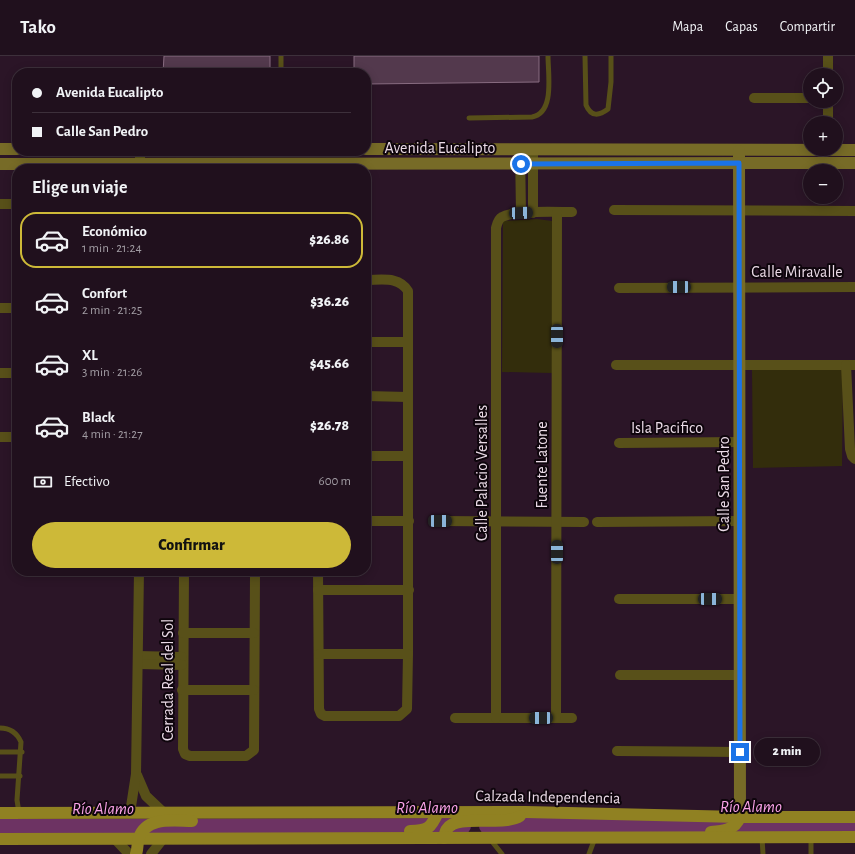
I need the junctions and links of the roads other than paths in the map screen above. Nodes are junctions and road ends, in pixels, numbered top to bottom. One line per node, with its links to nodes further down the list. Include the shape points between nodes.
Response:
1 (281, 56): 6 (lane)
2 (548, 56): 10 (lane, via 547,104 538,116)
3 (585, 56): 4 (lane, via 586,105 594,115 601,115 608,109)
4 (611, 56)
5 (828, 56): 7 (street)
6 (281, 68)
7 (828, 68)
8 (754, 98): 9 (street)
9 (803, 98)
10 (469, 118)
11 (0, 149): 12 (street)
12 (12, 149)
13 (371, 149): 14 (street, Avenida Eucalipto)
14 (520, 150): 15 (street, Avenida Eucalipto); 22 (street)
15 (533, 150): 17 (street, Avenida Eucalipto); 22 (street)
16 (855, 150): 17 (street, Avenida Eucalipto)
17 (739, 151): 19 (street, Calle San Pedro)
18 (140, 161): 21 (street, Avenida Eucalipto); 22 (street, Avenida Eucalipto)
19 (739, 163): 20 (street, Avenida Eucalipto); 22 (street, Avenida Eucalipto); 26 (street, Calle San Pedro)
20 (855, 163)
21 (0, 164)
22 (527, 165): 30 (street); 31 (street)
23 (0, 204): 24 (street)
24 (12, 204)
25 (614, 210): 26 (street)
26 (739, 210): 27 (street); 33 (street, Calle San Pedro)
27 (855, 211)
28 (557, 212): 29 (street); 31 (street); 59 (street, Fuente Latone)
29 (572, 212)
30 (521, 213): 31 (street); 56 (street, Calle Palacio Versalles, via 502,216 496,228)
31 (533, 213)
32 (371, 280): 39 (street, via 396,280 408,291)
33 (739, 287): 34 (street, Calle Miravalle); 35 (street, Calle Miravalle); 41 (street, Calle San Pedro)
34 (855, 287)
35 (619, 288)
36 (0, 308): 37 (street)
37 (12, 308)
38 (371, 342): 39 (street)
39 (408, 342): 46 (street)
40 (616, 365): 41 (street)
41 (740, 365): 42 (street); 49 (street, Calle San Pedro)
42 (851, 365): 53 (street, via 850,449)
43 (0, 373): 44 (street)
44 (12, 373)
45 (371, 396): 46 (street)
46 (408, 397): 52 (street)
47 (0, 437): 48 (street)
48 (12, 437)
49 (740, 442): 50 (street, Isla Pacifico); 57 (street, Calle San Pedro)
50 (619, 443)
51 (371, 456): 52 (street)
52 (408, 456): 54 (street)
53 (855, 460)
54 (409, 521): 58 (street); 67 (street)
55 (440, 521): 56 (street)
56 (497, 521): 59 (street); 81 (street, Calle Palacio Versalles)
57 (740, 521): 61 (street); 69 (street, Calle San Pedro)
58 (371, 522)
59 (557, 522): 60 (street); 82 (street, Fuente Latone)
60 (584, 522)
61 (597, 522)
62 (139, 576): 74 (street)
63 (184, 576): 70 (street, Cerrada Real del Sol)
64 (255, 576): 71 (street, Cerrada Real del Sol)
65 (318, 576): 66 (street)
66 (318, 590): 67 (street); 72 (street)
67 (409, 590): 73 (street)
68 (619, 599): 69 (street)
69 (740, 599): 77 (street, Calle San Pedro)
70 (183, 633): 71 (street); 75 (street, Cerrada Real del Sol)
71 (254, 633): 79 (street, Cerrada Real del Sol)
72 (318, 654): 73 (street); 73 (street, via 321,714 399,716 407,709)
73 (408, 654)
74 (138, 660): 75 (street); 89 (street)
75 (182, 661): 78 (street, Cerrada Real del Sol)
76 (620, 675): 77 (street)
77 (740, 675): 88 (street, Calle San Pedro)
78 (182, 690): 79 (street); 79 (street, Cerrada Real del Sol, via 185,754 246,756 254,750)
79 (254, 690)
80 (455, 718): 81 (street)
81 (496, 718): 82 (street)
82 (556, 718): 83 (street)
83 (572, 718)
84 (0, 728): 87 (lane, via 11,730 18,735)
85 (617, 751): 88 (street)
86 (0, 752): 87 (lane)
87 (22, 752): 91 (lane)
88 (740, 752): 99 (street, Calle San Pedro)
89 (136, 774): 96 (street); 97 (street, via 146,796)
90 (0, 776): 91 (lane)
91 (20, 776): 95 (lane, via 17,800)
92 (438, 812): 93 (main road, Calzada Independencia); 98 (main road, Calzada Independencia); 103 (main road, via 433,823 423,831 367,832)
93 (526, 812): 99 (main road, Calzada Independencia); 104 (main road, via 511,820 452,824)
94 (0, 813): 95 (main road, Calzada Independencia)
95 (19, 813): 96 (main road, Calzada Independencia)
96 (130, 813): 97 (main road, Calzada Independencia)
97 (164, 813): 98 (main road, Calzada Independencia)
98 (268, 813): 111 (main road, via 250,819 156,822 148,824)
99 (740, 817): 100 (main road, Calzada Independencia); 107 (main road, via 738,823 731,828)
100 (855, 817)
101 (811, 837): 102 (main road); 108 (main road); 119 (lane)
102 (855, 837)
103 (357, 838): 104 (main road); 112 (main road)
104 (444, 838): 105 (main road)
105 (490, 838): 106 (main road); 116 (lane)
106 (595, 838): 107 (main road); 117 (lane)
107 (688, 838): 108 (main road)
108 (762, 838): 118 (lane)
109 (0, 839): 110 (main road)
110 (115, 839): 111 (main road); 113 (street)
111 (138, 839): 112 (main road); 114 (main road)
112 (163, 839): 115 (street)
113 (129, 854)
114 (136, 854)
115 (151, 854)
116 (502, 854)
117 (589, 854)
118 (763, 854)
119 (811, 854)

